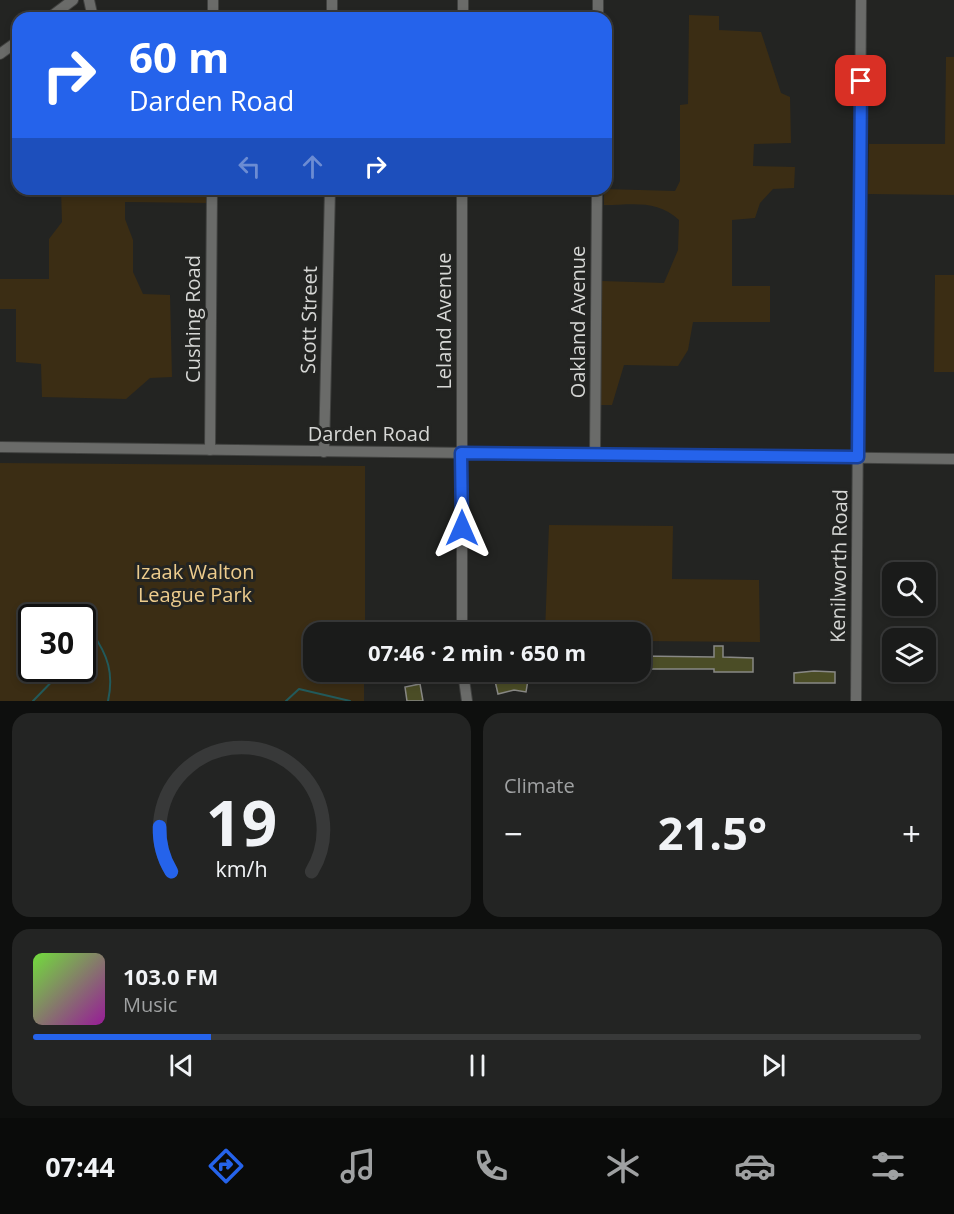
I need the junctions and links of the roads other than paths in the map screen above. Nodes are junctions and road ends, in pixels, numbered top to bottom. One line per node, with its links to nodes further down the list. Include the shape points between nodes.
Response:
1 (73, 0): 3 (street)
2 (861, 0): 13 (street, Kenilworth Road)
3 (57, 12)
4 (212, 195): 9 (street, Cushing Road)
5 (330, 195): 10 (street, Scott Street)
6 (462, 195): 11 (street, Leland Avenue)
7 (597, 195): 12 (street, Oakland Avenue)
8 (0, 447): 9 (street, Darden Road)
9 (210, 450): 10 (street, Darden Road)
10 (324, 452): 11 (street, Darden Road)
11 (461, 453): 12 (street, Darden Road); 15 (street, Leland Avenue)
12 (595, 454): 13 (street, Darden Road)
13 (858, 457): 14 (street, Darden Road); 18 (street, Kenilworth Road)
14 (954, 459)
15 (462, 622)
16 (464, 682): 17 (street)
17 (467, 701)
18 (856, 701)

